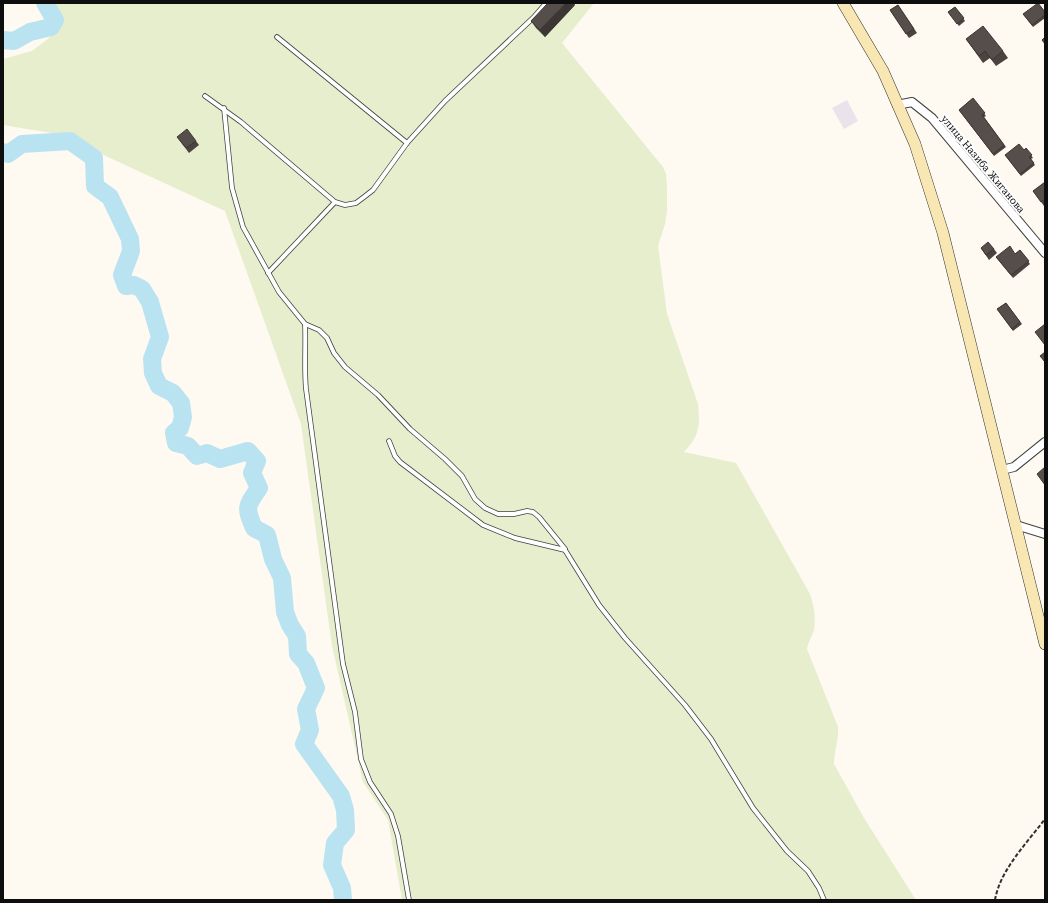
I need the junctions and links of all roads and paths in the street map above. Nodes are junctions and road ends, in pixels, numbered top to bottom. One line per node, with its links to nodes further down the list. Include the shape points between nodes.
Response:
1 (546, 3): 7 (lane, via 445,101)
2 (843, 3): 5 (street, via 883,71)
3 (276, 37): 7 (lane)
4 (205, 96): 6 (lane)
5 (897, 105): 9 (street, улица Назиба Жиганова, via 912,102 932,118); 14 (street, via 915,144 943,233)
6 (224, 108): 8 (lane); 10 (lane, via 232,188 243,227)
7 (408, 143): 8 (lane, via 364,197 356,203 345,205)
8 (335, 202): 10 (lane)
9 (1045, 253)
10 (268, 273): 11 (lane, via 279,292)
11 (305, 324): 17 (lane, via 319,330 327,338 345,367 378,395 410,429 462,476 475,499 485,508 498,514 532,512 539,517); 20 (lane, via 306,389 343,664 361,759 370,782 391,814 398,836)
12 (389, 441): 17 (lane, via 394,456 400,462 483,525 515,538)
13 (1045, 442): 14 (street, via 1014,467)
14 (1002, 470): 15 (street)
15 (1016, 525): 16 (street); 18 (street)
16 (1045, 534)
17 (565, 550): 21 (lane, via 599,605 711,739 753,808 787,851 808,871)
18 (1045, 644)
19 (1045, 819): 22 (path, via 1009,866 1001,879)
20 (409, 900)
21 (824, 900)
22 (995, 900)

